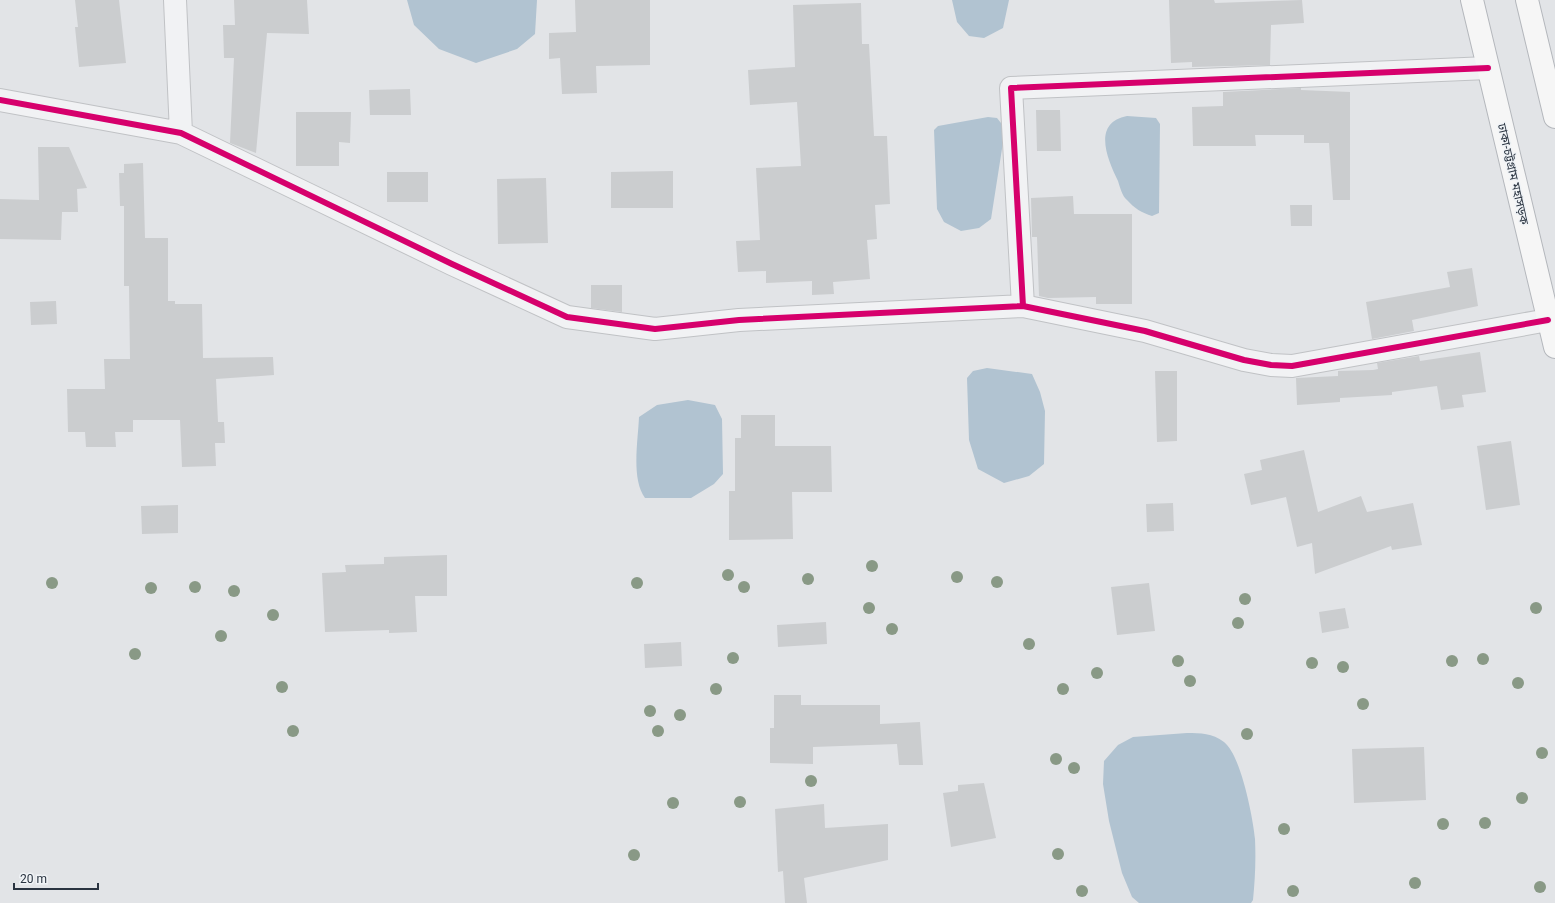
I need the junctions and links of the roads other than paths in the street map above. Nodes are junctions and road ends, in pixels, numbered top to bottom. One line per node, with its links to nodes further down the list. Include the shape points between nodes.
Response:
1 (175, 0): 7 (street)
2 (1472, 0): 4 (highway, ঢাকা-চট্টগ্রাম মহাসড়ক)
3 (1527, 0): 6 (highway)
4 (1488, 68): 8 (street, via 1011,88); 9 (highway, ঢাকা-চট্টগ্রাম মহাসড়ক)
5 (0, 100): 7 (street)
6 (1555, 117)
7 (181, 133): 8 (street, via 567,317 655,329 739,320)
8 (1023, 306): 9 (street, via 1145,331 1244,360 1278,366 1292,366)
9 (1548, 320): 10 (highway, ঢাকা-চট্টগ্রাম মহাসড়ক)
10 (1555, 347)

